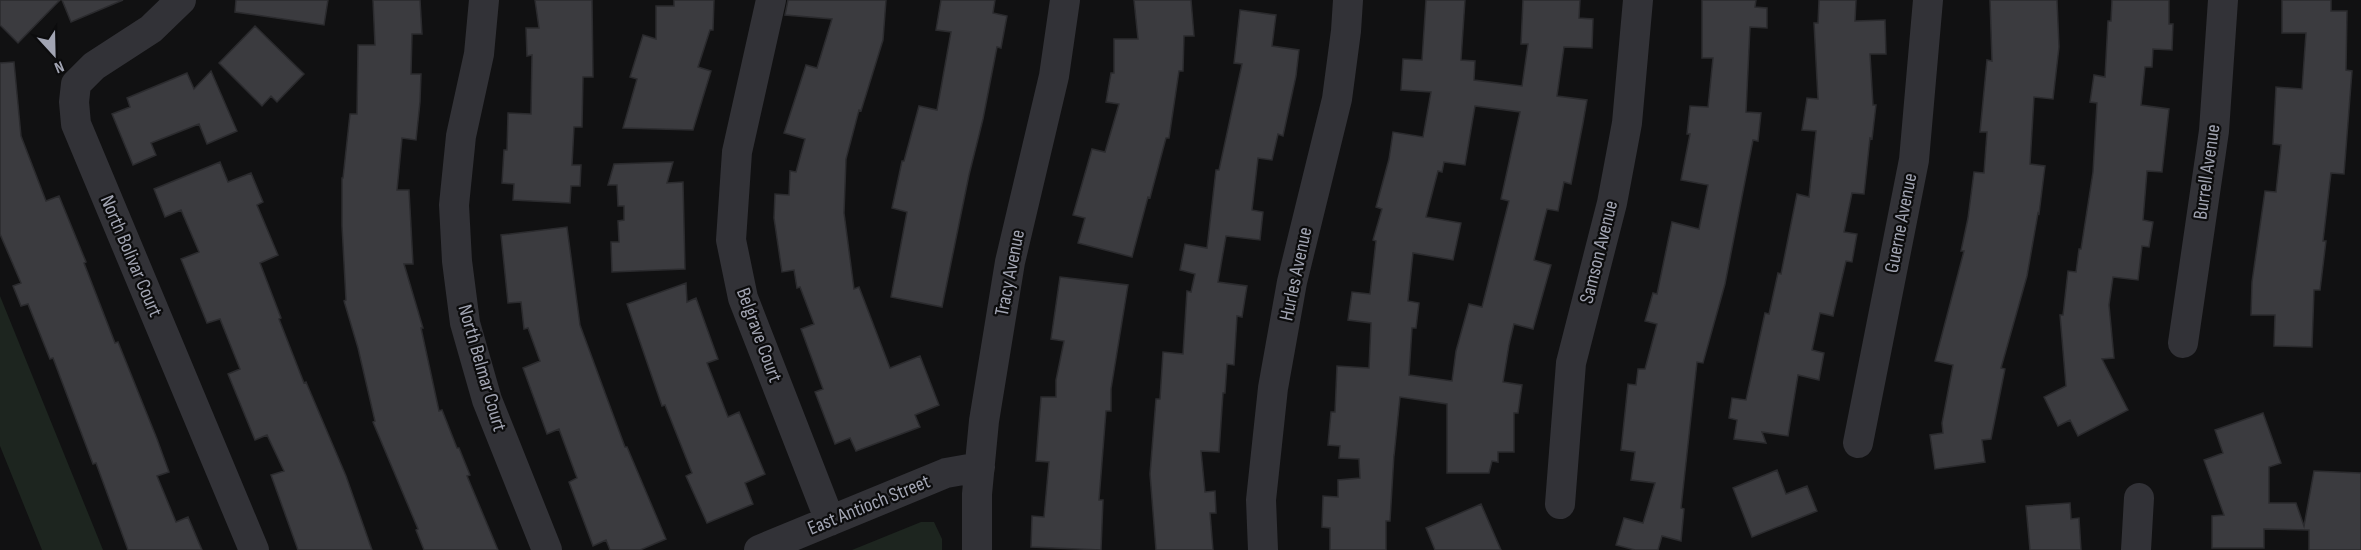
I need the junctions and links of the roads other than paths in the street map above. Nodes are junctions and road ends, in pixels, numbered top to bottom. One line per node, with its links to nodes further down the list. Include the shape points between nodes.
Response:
1 (182, 0): 15 (street, North Bolivar Court, via 151,29 94,66 76,84 76,124)
2 (484, 0): 16 (street, North Belmar Court, via 479,54 461,136 454,205 457,261 465,323 487,400)
3 (771, 0): 14 (street, Belgrave Court, via 737,152 731,240 743,298)
4 (1065, 0): 11 (street, Tracy Avenue, via 1054,76 1010,262)
5 (1348, 0): 19 (street, Hurles Avenue, via 1337,99 1292,282 1273,388 1261,500)
6 (1638, 0): 13 (street, Samson Avenue, via 1627,123 1571,363)
7 (1928, 0): 10 (street, Guerne Avenue, via 1914,160)
8 (2223, 0): 9 (street, Burrell Avenue, via 2214,131)
9 (2183, 343)
10 (1858, 443)
11 (980, 467): 14 (street, East Antioch Street, via 946,473); 18 (street, Tracy Avenue)
12 (2139, 498): 20 (street)
13 (1560, 504)
14 (830, 521): 17 (street, East Antioch Street)
15 (254, 550)
16 (547, 550)
17 (759, 550)
18 (977, 550)
19 (1263, 550)
20 (2136, 550)

